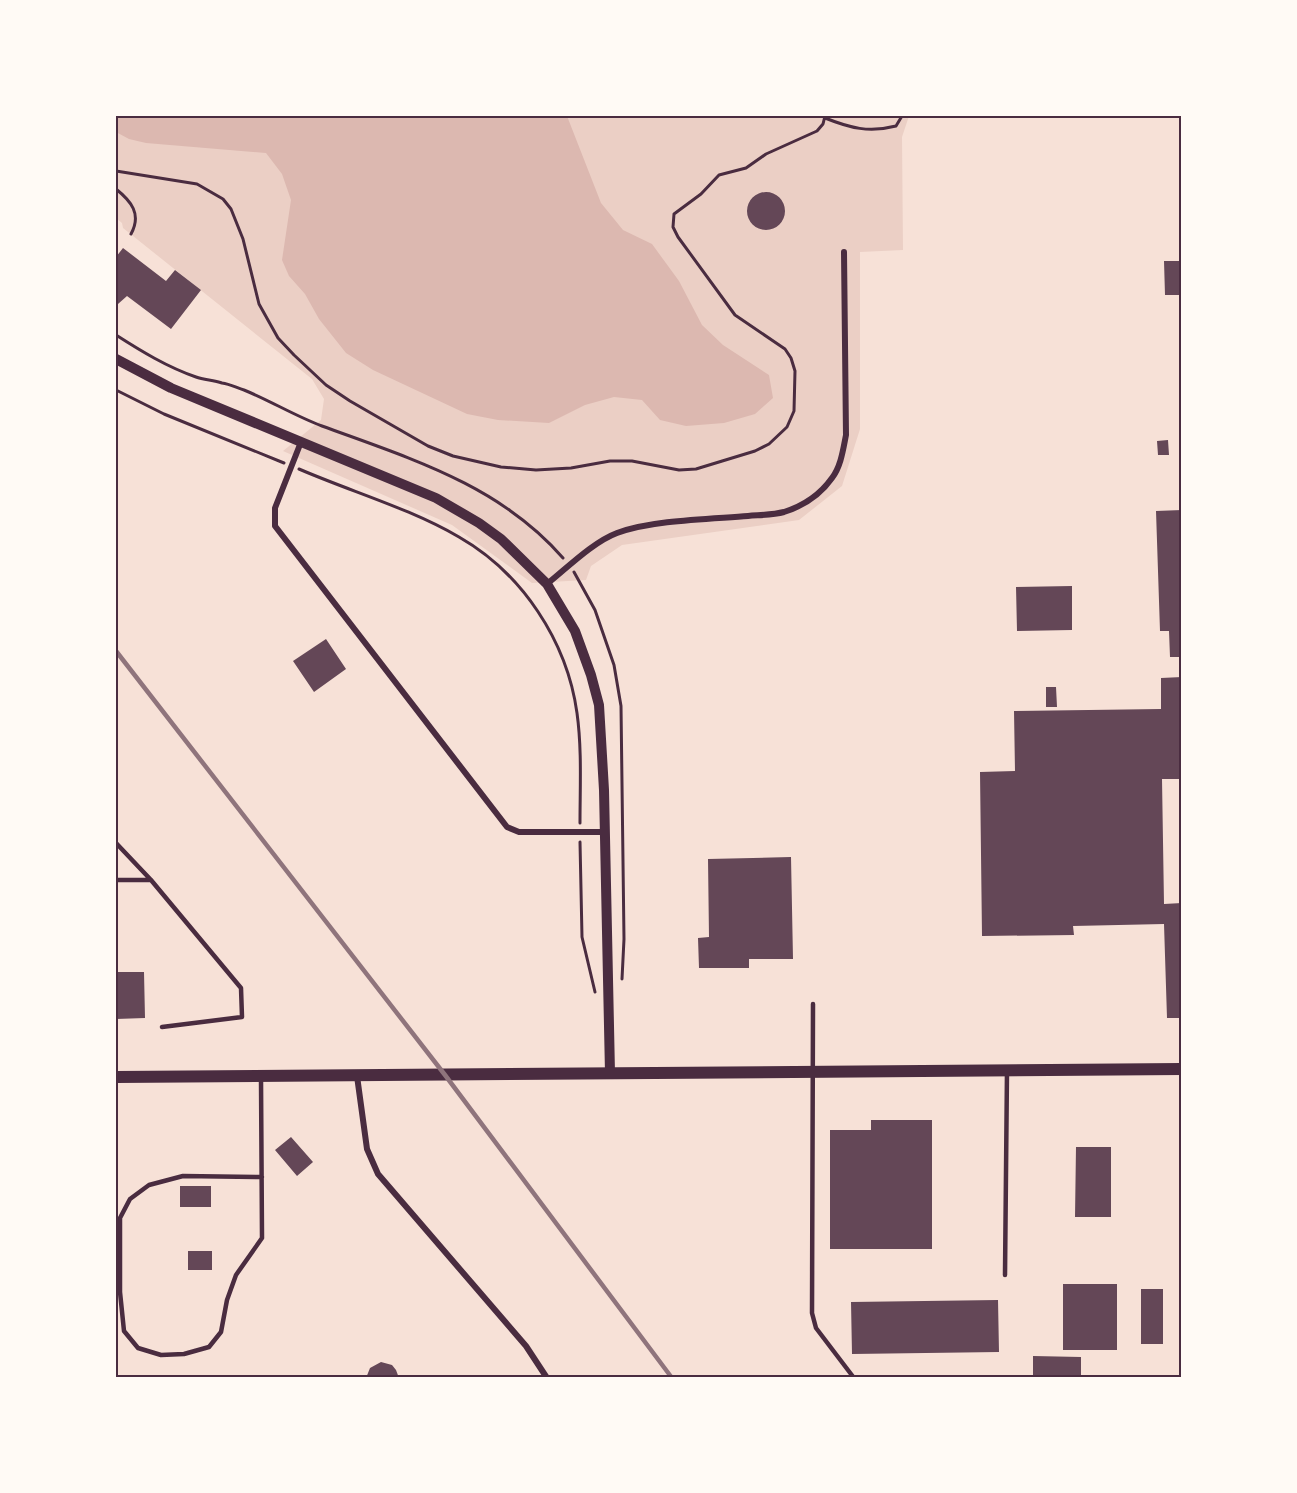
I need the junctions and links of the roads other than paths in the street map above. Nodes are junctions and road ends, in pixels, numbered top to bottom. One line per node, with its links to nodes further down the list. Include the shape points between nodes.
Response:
1 (844, 252): 4 (street, via 846,435 833,477 820,492 806,503 782,512 653,525 615,533)
2 (116, 359): 3 (street, via 171,388)
3 (301, 442): 4 (street, via 460,511 501,539); 5 (street, via 275,508 275,526 507,827 519,832)
4 (547, 584): 5 (street, via 575,631 599,705)
5 (605, 832): 14 (street)
6 (116, 843): 8 (lane)
7 (116, 880): 8 (lane)
8 (151, 880): 10 (lane, via 242,988 242,1017)
9 (813, 1004): 13 (lane)
10 (162, 1027)
11 (1006, 1070): 12 (main road); 13 (main road); 19 (lane)
12 (1182, 1070)
13 (812, 1072): 14 (main road); 21 (lane, via 812,1313 816,1328)
14 (610, 1073): 16 (main road)
15 (261, 1076): 16 (main road); 17 (main road); 18 (lane)
16 (357, 1076): 20 (street, via 367,1149 378,1174 526,1346)
17 (116, 1077)
18 (262, 1177): 18 (lane, via 262,1238 236,1275 226,1300 221,1332 209,1347 184,1354 161,1355 138,1348 124,1331 120,1292 120,1218 130,1199 149,1185 183,1176)
19 (1005, 1275)
20 (547, 1377)
21 (854, 1377)

